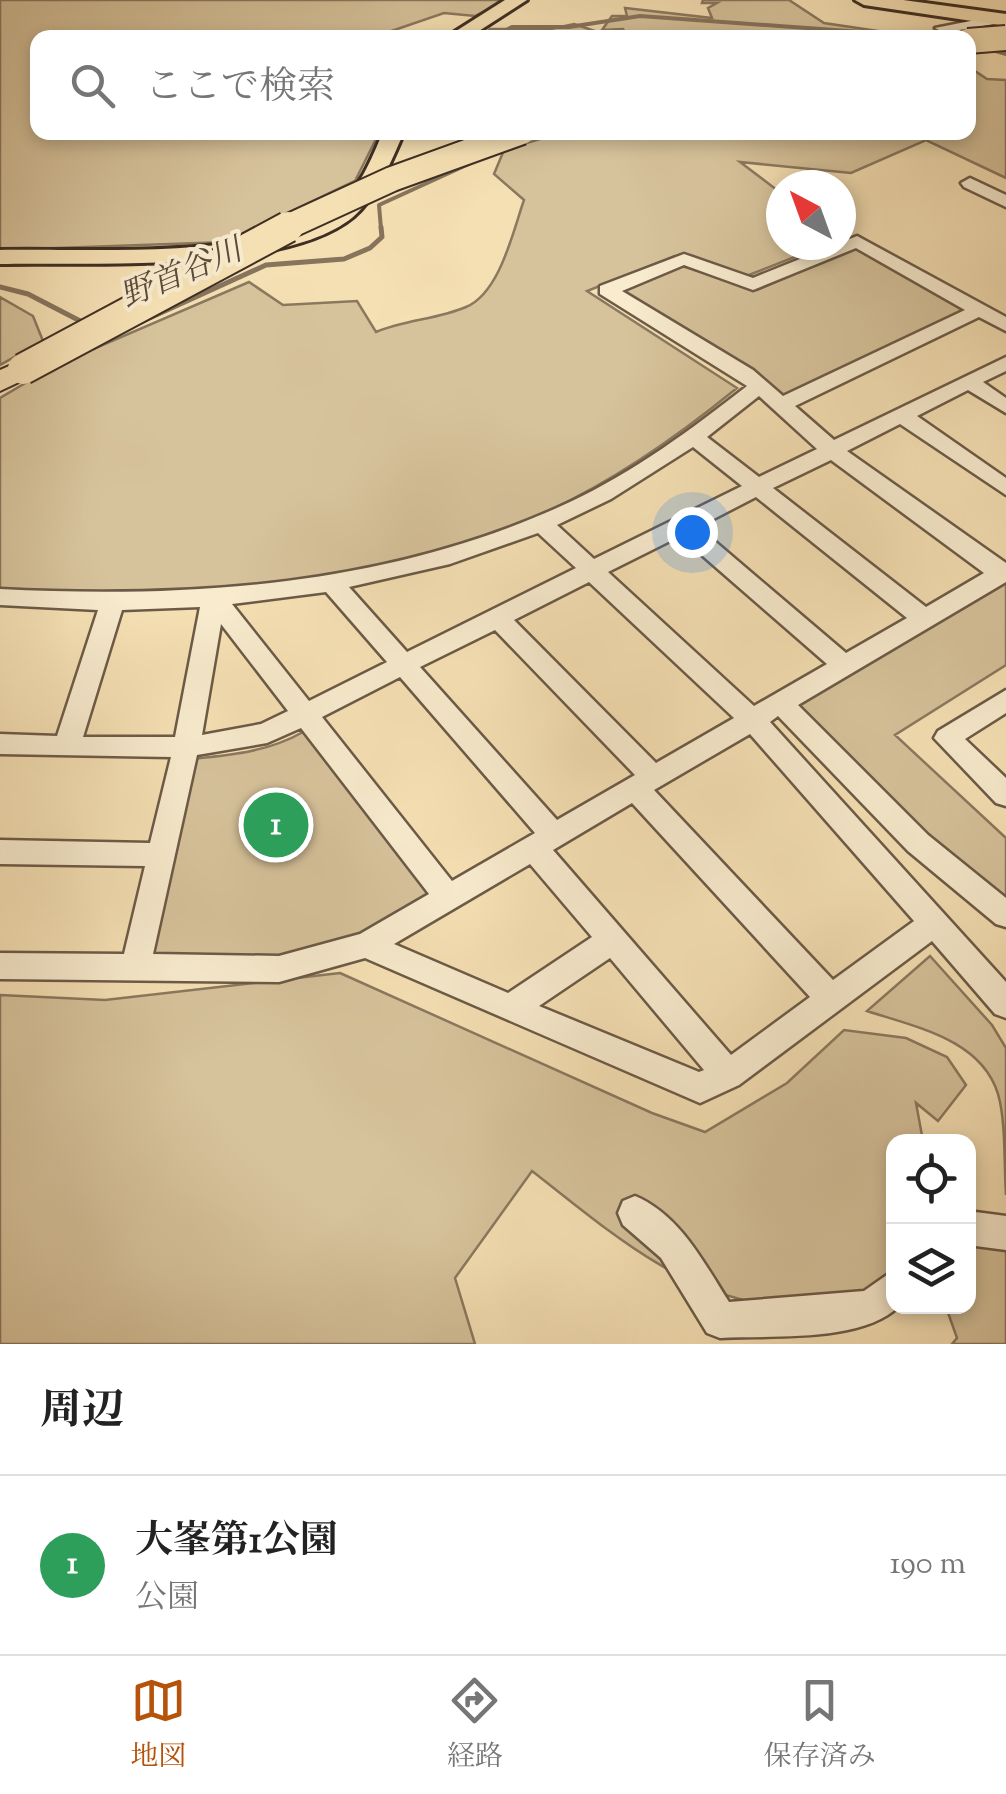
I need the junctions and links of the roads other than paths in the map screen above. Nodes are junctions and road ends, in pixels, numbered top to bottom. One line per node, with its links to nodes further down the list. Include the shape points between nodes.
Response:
1 (518, 0): 5 (main road)
2 (864, 0): 3 (main road)
3 (928, 4): 4 (main road)
4 (1004, 26): 6 (highway, bridge)
5 (467, 30)
6 (976, 36)
7 (976, 42): 8 (street)
8 (1006, 47)
9 (390, 140): 13 (main road, via 354,204 294,238 248,248)
10 (501, 140): 17 (highway, bridge, via 311,215)
11 (970, 183): 12 (street)
12 (1006, 202)
13 (0, 258)
14 (979, 310): 15 (street); 19 (street, via 857,242 753,284 684,259 607,290); 20 (street)
15 (1006, 325)
16 (1006, 364): 18 (street)
17 (12, 375)
18 (968, 382): 21 (street); 22 (street)
19 (761, 385): 20 (street); 23 (street)
20 (782, 404): 24 (street)
21 (1006, 407)
22 (901, 416): 24 (street); 26 (street)
23 (695, 438): 25 (street); 27 (street)
24 (833, 451): 25 (street); 30 (street)
25 (761, 488): 28 (street); 36 (street)
26 (1006, 488)
27 (541, 523): 29 (street); 31 (street, via 486,545)
28 (684, 526): 29 (street); 39 (street)
29 (594, 571): 35 (street); 43 (street)
30 (1003, 572): 36 (street)
31 (331, 582): 33 (street); 38 (street)
32 (4, 598): 34 (street); 37 (street)
33 (214, 598): 34 (street); 42 (street); 46 (street)
34 (112, 602): 45 (street)
35 (498, 618): 38 (street); 47 (street)
36 (924, 619): 39 (street)
37 (0, 623)
38 (404, 666): 42 (street); 49 (street)
39 (845, 666): 41 (street)
40 (1006, 700): 48 (street, via 947,738)
41 (782, 704): 43 (street); 53 (street, via 918,842)
42 (303, 717): 46 (street, via 267,733); 52 (street)
43 (754, 721): 47 (street); 54 (street)
44 (0, 744): 45 (street)
45 (67, 746): 46 (street)
46 (186, 748): 51 (street)
47 (645, 783): 49 (street); 59 (street)
48 (1006, 795)
49 (544, 842): 52 (street); 55 (street)
50 (0, 852): 51 (street)
51 (160, 855): 58 (street)
52 (448, 898): 56 (street)
53 (1006, 915)
54 (935, 922): 59 (street); 60 (street)
55 (612, 940): 61 (street); 62 (street)
56 (367, 944): 58 (street, via 279,969); 61 (street)
57 (0, 966): 58 (street)
58 (135, 969)
59 (832, 999): 62 (street)
60 (1006, 1004)
61 (510, 1008): 62 (street, via 700,1088)
62 (728, 1075)
63 (635, 1213): 66 (street, via 673,1246 720,1320 831,1314 873,1307)
64 (976, 1229): 65 (street)
65 (1006, 1234)
66 (886, 1295)

